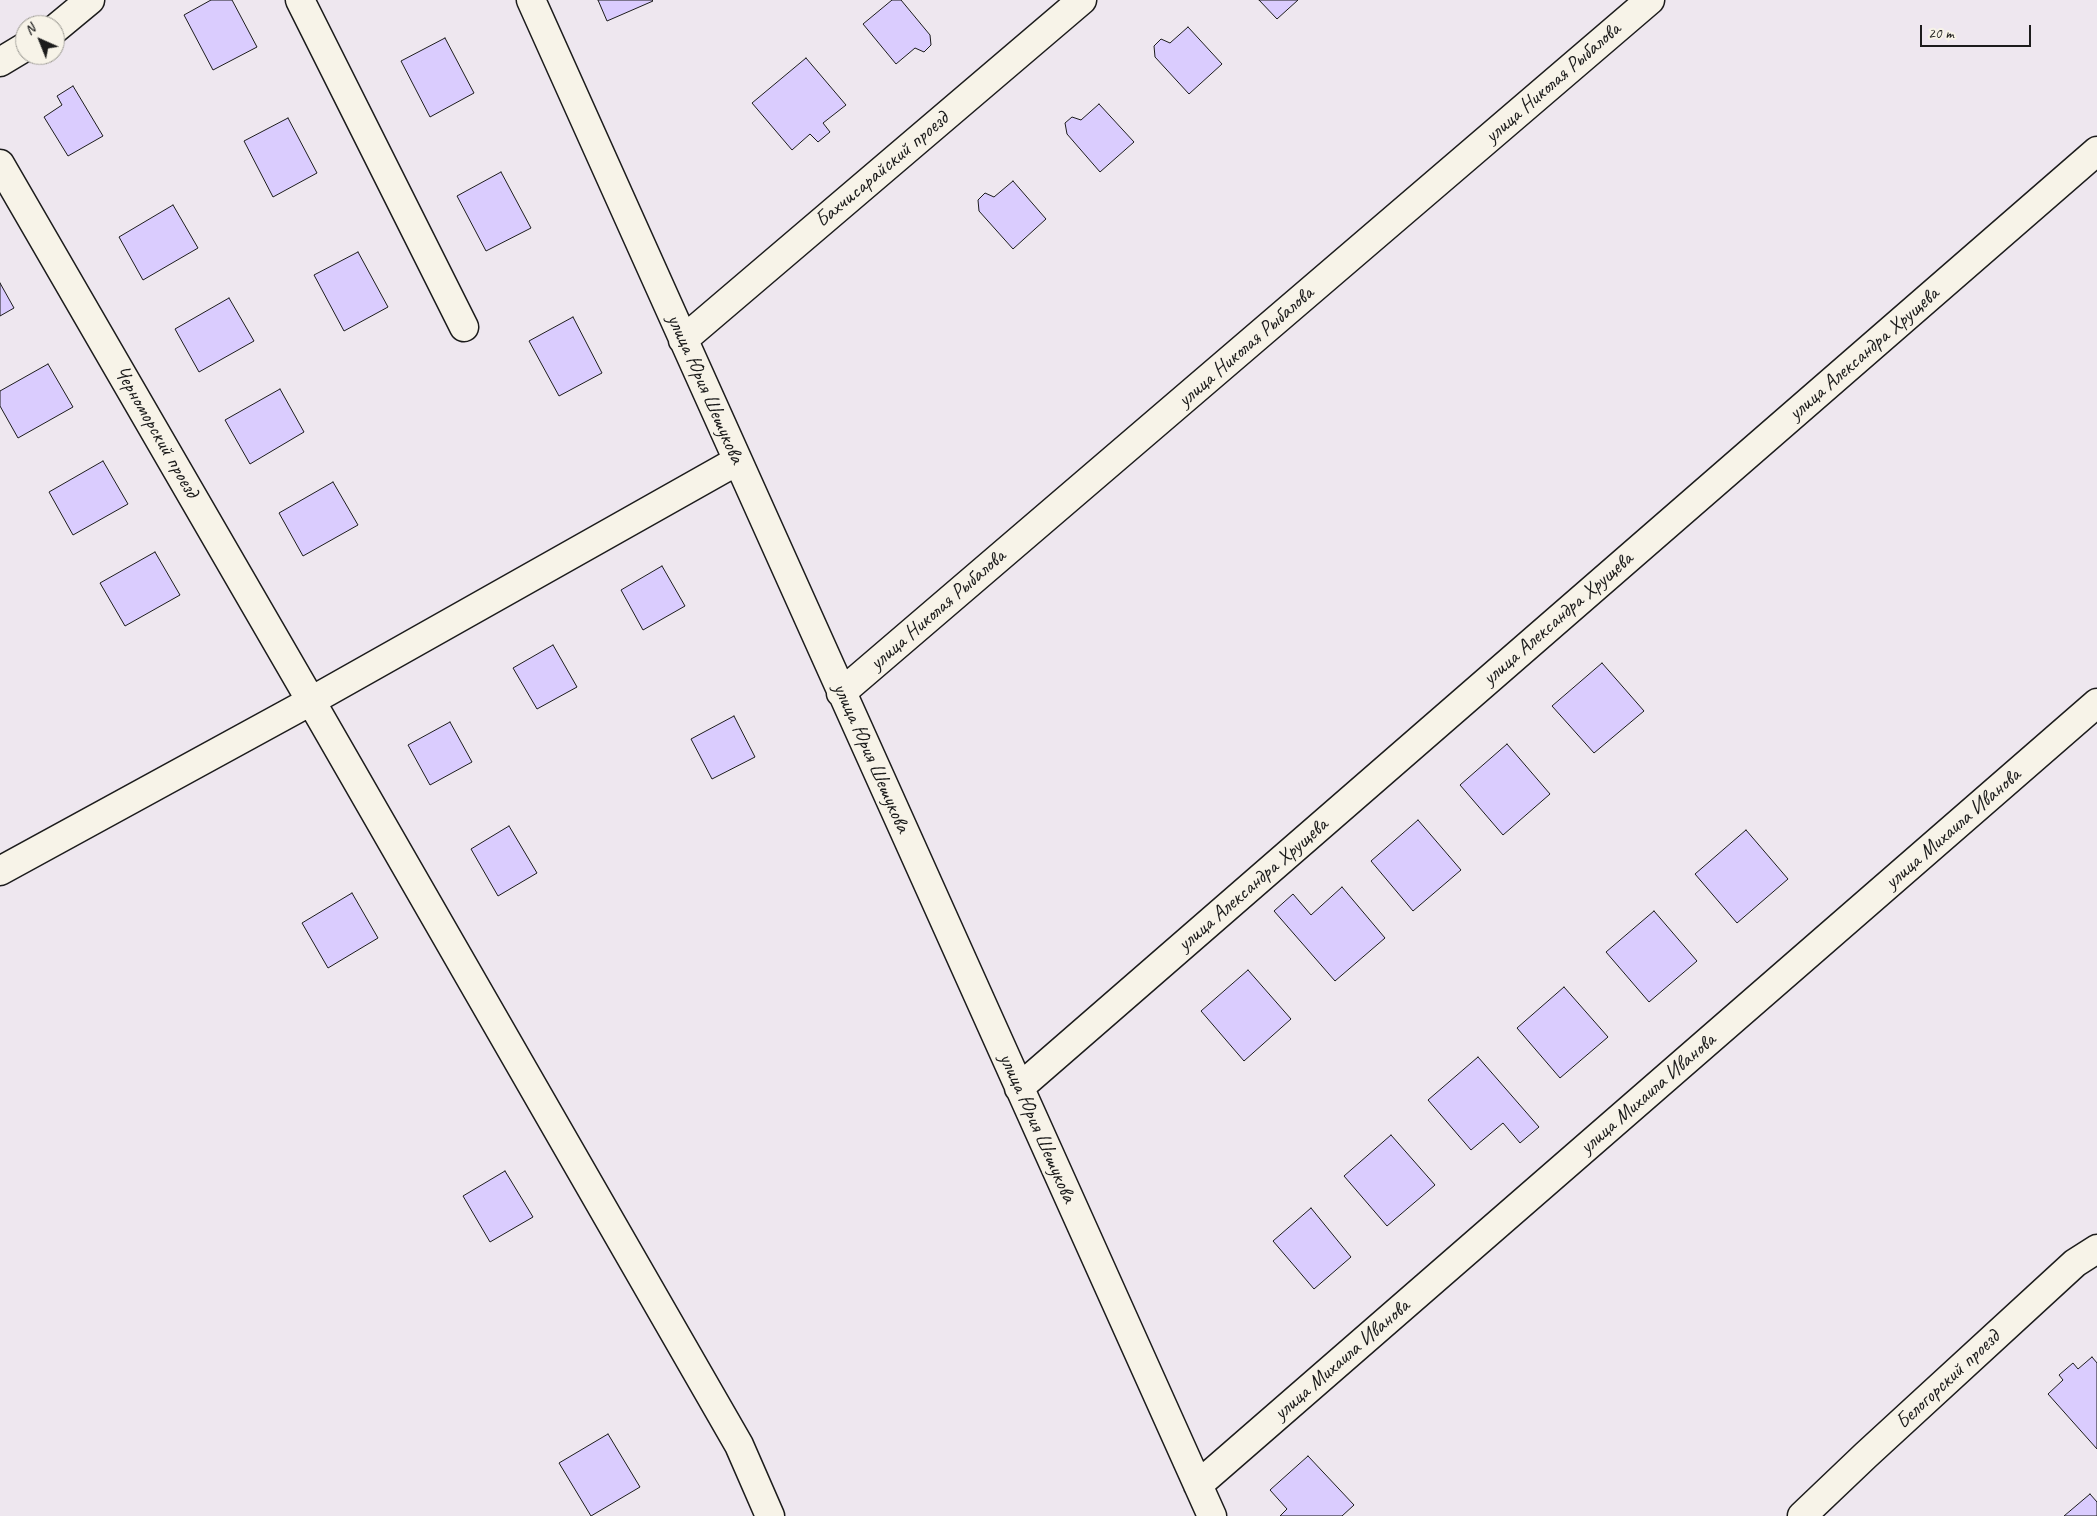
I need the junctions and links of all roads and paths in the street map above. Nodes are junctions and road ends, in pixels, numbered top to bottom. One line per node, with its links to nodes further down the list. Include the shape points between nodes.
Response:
1 (90, 0): 6 (street)
2 (300, 0): 11 (street)
3 (531, 0): 12 (street, улица Юрия Шешукова)
4 (1082, 0): 12 (street, Бахчисарайский проезд)
5 (1650, 0): 14 (street, улица Николая Рыбалова)
6 (65, 20)
7 (15, 53): 8 (street)
8 (0, 62)
9 (2097, 150): 18 (street, улица Александра Хрущева)
10 (0, 164): 15 (street, Черноморский проезд)
11 (464, 327)
12 (683, 340): 13 (street, улица Юрия Шешукова)
13 (737, 462): 14 (street, улица Юрия Шешукова); 15 (street)
14 (842, 693): 18 (street, улица Юрия Шешукова)
15 (312, 701): 17 (street); 21 (street, Черноморский проезд, via 739,1445)
16 (2097, 704): 20 (street, улица Михаила Иванова)
17 (0, 871)
18 (1020, 1088): 20 (street, улица Юрия Шешукова)
19 (2097, 1248): 23 (street, Белогорский проезд, via 2075,1263)
20 (1198, 1485): 22 (street, улица Юрия Шешукова)
21 (770, 1516)
22 (1212, 1516)
23 (1802, 1516)

